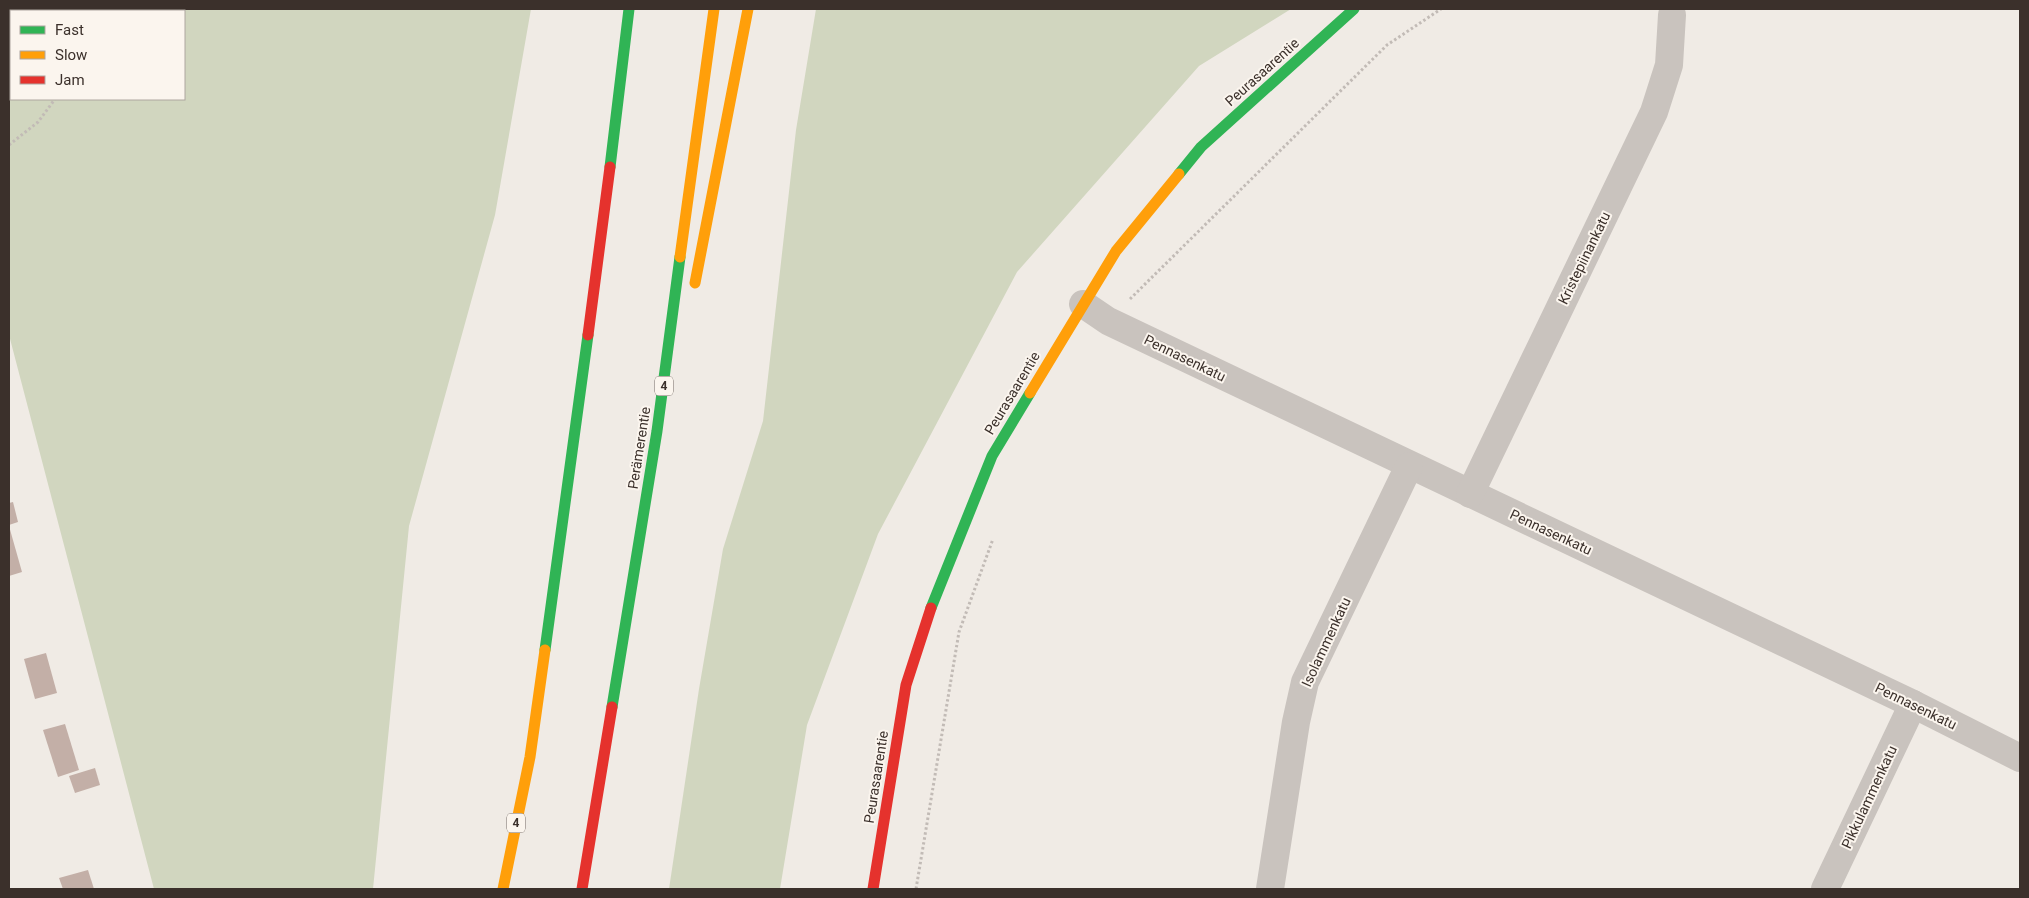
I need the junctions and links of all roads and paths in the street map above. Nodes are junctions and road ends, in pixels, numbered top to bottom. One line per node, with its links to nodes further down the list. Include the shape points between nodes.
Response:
1 (629, 9): 19 (main road, 4, via 531,747)
2 (714, 9): 18 (main road, Perämerentie / 4, via 657,431)
3 (748, 9): 9 (main road)
4 (1354, 9): 10 (main road, Peurasaarentie, via 1201,147 1116,251)
5 (1441, 9): 11 (path, via 1387,45)
6 (1672, 16): 14 (street, Kristepiinankatu, via 1669,65 1654,112)
7 (54, 100): 8 (path, via 38,122)
8 (9, 144)
9 (693, 292)
10 (1083, 304): 11 (street, Pennasenkatu); 21 (main road, Peurasaarentie, via 992,456 935,597 906,685)
11 (1108, 321): 13 (street, Pennasenkatu)
12 (676, 380): 18 (main road)
13 (1409, 466): 14 (street, Pennasenkatu); 23 (street, Isolammenkatu, via 1305,682)
14 (1470, 494): 16 (street, Pennasenkatu)
15 (996, 530): 22 (path, via 959,632)
16 (1913, 704): 17 (street, Pennasenkatu); 24 (street, Pikkulammenkatu)
17 (2020, 758)
18 (603, 761): 20 (main road, Perämerentie / 4)
19 (503, 889)
20 (582, 889)
21 (873, 889)
22 (916, 889)
23 (1270, 889)
24 (1825, 889)

